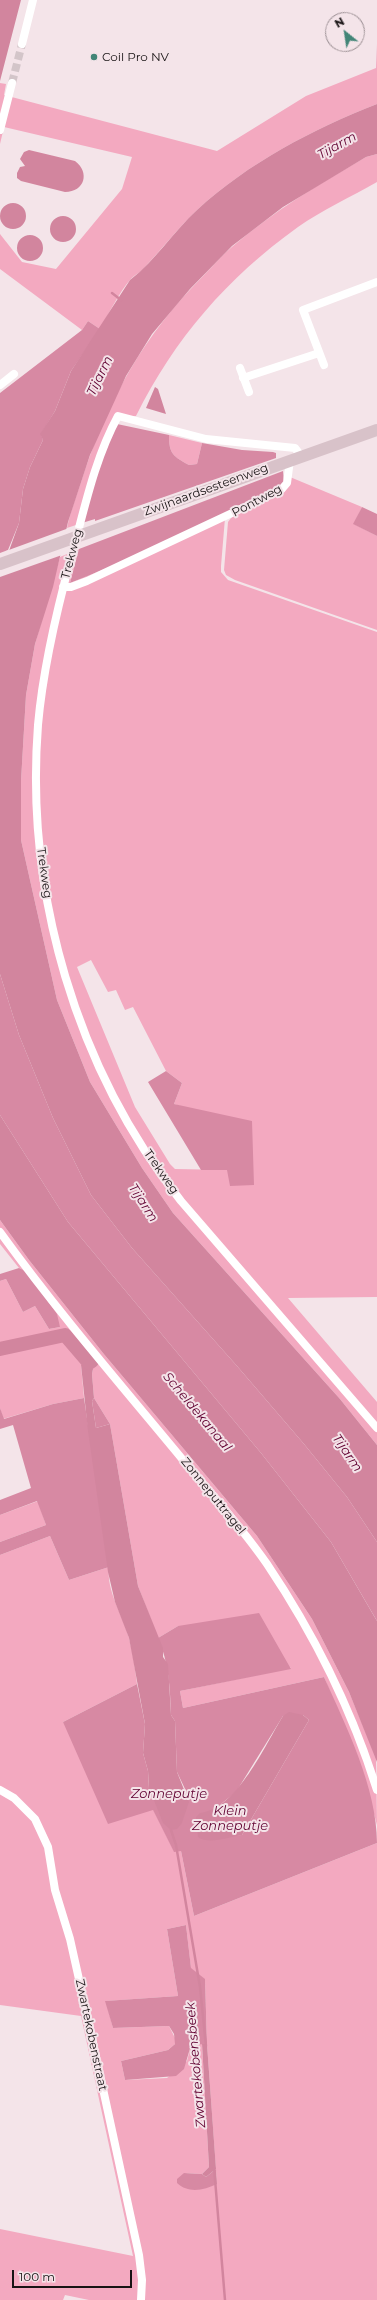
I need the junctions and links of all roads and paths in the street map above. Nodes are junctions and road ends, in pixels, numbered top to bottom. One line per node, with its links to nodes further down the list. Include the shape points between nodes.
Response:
1 (33, 0): 2 (street)
2 (22, 44)
3 (12, 83): 4 (street)
4 (0, 130)
5 (377, 282): 6 (street, via 303,310)
6 (319, 353): 7 (street); 10 (street)
7 (324, 365)
8 (240, 368): 10 (street)
9 (7, 376): 11 (street)
10 (243, 378): 12 (street)
11 (0, 385)
12 (249, 392)
13 (377, 430): 14 (main road, Zwijnaardsesteenweg)
14 (296, 458): 15 (main road, Zwijnaardsesteenweg); 16 (street, Pontweg, via 287,483 281,490 87,581); 16 (street, Trekweg, via 296,448 206,439 118,416 100,458)
15 (0, 564)
16 (63, 587): 18 (street, Trekweg, via 47,657 40,709 37,751 38,821 44,884 56,943 83,1027 119,1106 170,1188)
17 (0, 1232): 20 (street, Zonneputtragel, via 56,1305 266,1563 300,1616 334,1682 365,1754)
18 (377, 1428)
19 (0, 1790): 21 (street, Zwartekobenstraat, via 14,1798 34,1819 48,1847 55,1890 70,1939 139,2255)
20 (377, 1790)
21 (141, 2300)

